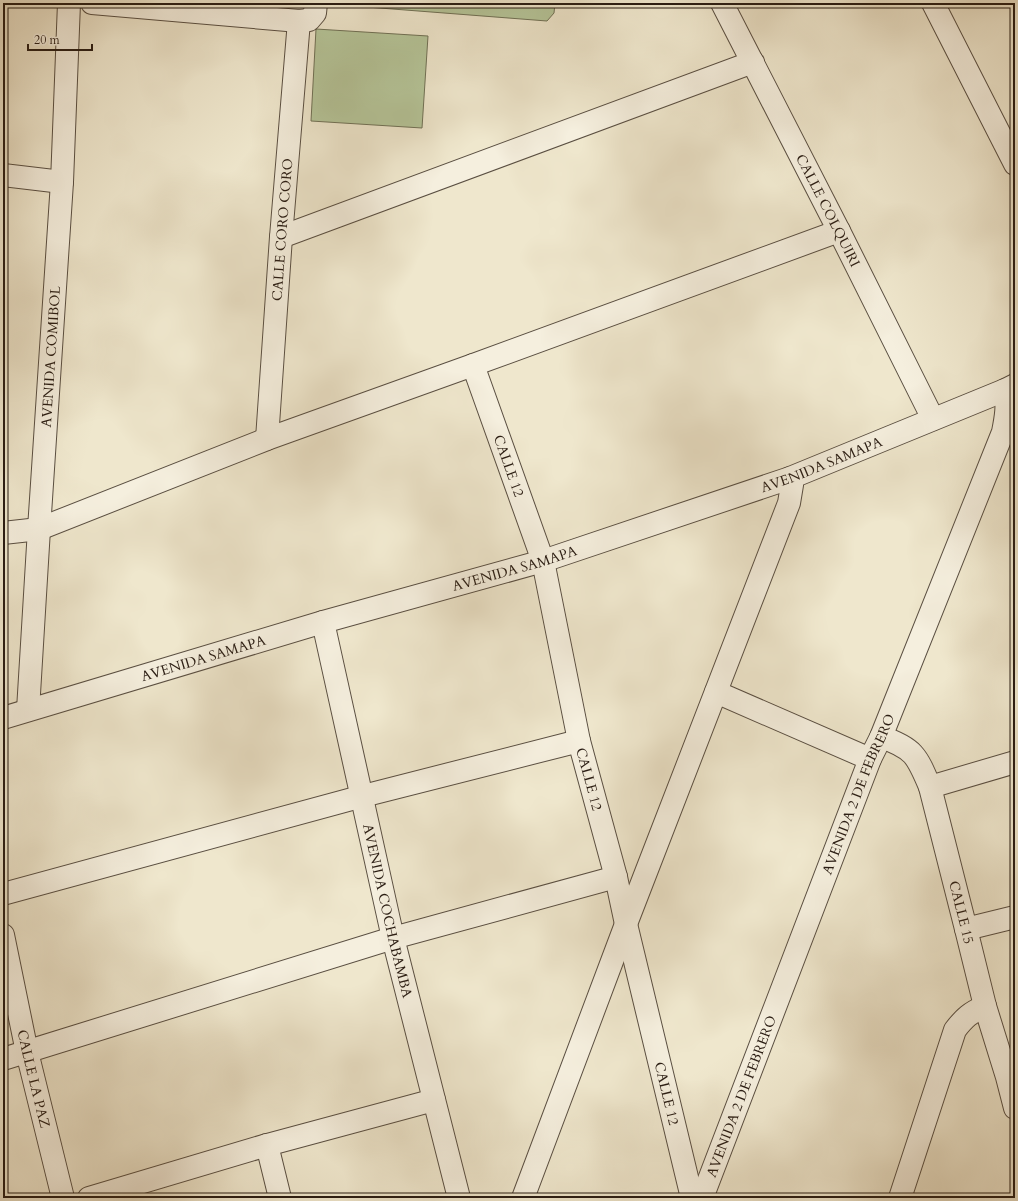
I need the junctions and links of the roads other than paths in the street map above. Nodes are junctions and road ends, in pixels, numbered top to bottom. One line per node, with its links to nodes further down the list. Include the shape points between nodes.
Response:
1 (69, 3): 9 (street, AVENIDA COMIBOL)
2 (92, 3): 5 (street)
3 (722, 3): 6 (street, CALLE COLQUIRI)
4 (933, 3): 7 (street)
5 (310, 12): 11 (street, CALLE CORO CORO)
6 (753, 62): 10 (street, CALLE COLQUIRI); 11 (street)
7 (1015, 164)
8 (3, 175): 9 (street)
9 (62, 182): 17 (street, AVENIDA COMIBOL)
10 (839, 231): 12 (street); 14 (street, CALLE COLQUIRI)
11 (281, 237): 15 (street, CALLE CORO CORO)
12 (473, 365): 15 (street); 19 (street, CALLE 12)
13 (1010, 387): 14 (street, AVENIDA SAMAPA); 24 (street, AVENIDA 2 DE FEBRERO, via 1003,432)
14 (933, 419): 16 (street, AVENIDA SAMAPA)
15 (267, 439): 17 (street)
16 (790, 478): 19 (street, AVENIDA SAMAPA); 21 (street, via 792,485 789,503)
17 (39, 529): 18 (street); 22 (street, AVENIDA COMIBOL)
18 (3, 533)
19 (543, 561): 20 (street, AVENIDA SAMAPA); 25 (street, CALLE 12)
20 (324, 622): 22 (street, AVENIDA SAMAPA); 29 (street, AVENIDA COCHABAMBA)
21 (716, 692): 26 (street); 33 (street)
22 (28, 710): 23 (street, AVENIDA SAMAPA)
23 (3, 718)
24 (881, 737): 26 (street, AVENIDA 2 DE FEBRERO); 28 (street, CALLE 15, via 905,747 915,756)
25 (579, 741): 29 (street); 30 (street, CALLE 12)
26 (870, 759): 50 (street, AVENIDA 2 DE FEBRERO)
27 (1015, 762): 28 (street)
28 (930, 787): 34 (street, CALLE 15)
29 (363, 796): 31 (street); 36 (street, AVENIDA COCHABAMBA)
30 (616, 878): 33 (street, CALLE 12); 36 (street)
31 (3, 894)
32 (1015, 917): 34 (street)
33 (626, 924): 48 (street); 49 (street, CALLE 12)
34 (966, 929): 37 (street, CALLE 15)
35 (3, 935): 38 (street, CALLE LA PAZ)
36 (393, 938): 38 (street); 41 (street, AVENIDA COCHABAMBA)
37 (984, 1006): 40 (street, CALLE 15); 51 (street, via 969,1013 956,1030)
38 (27, 1052): 39 (street); 44 (street, CALLE LA PAZ)
39 (3, 1059)
40 (1011, 1076): 42 (street, CALLE 15)
41 (434, 1100): 43 (street); 47 (street, AVENIDA COCHABAMBA)
42 (1015, 1108)
43 (268, 1145): 45 (street); 46 (street)
44 (64, 1198)
45 (89, 1198)
46 (280, 1198)
47 (460, 1198)
48 (523, 1198)
49 (692, 1198)
50 (702, 1198)
51 (900, 1198)

